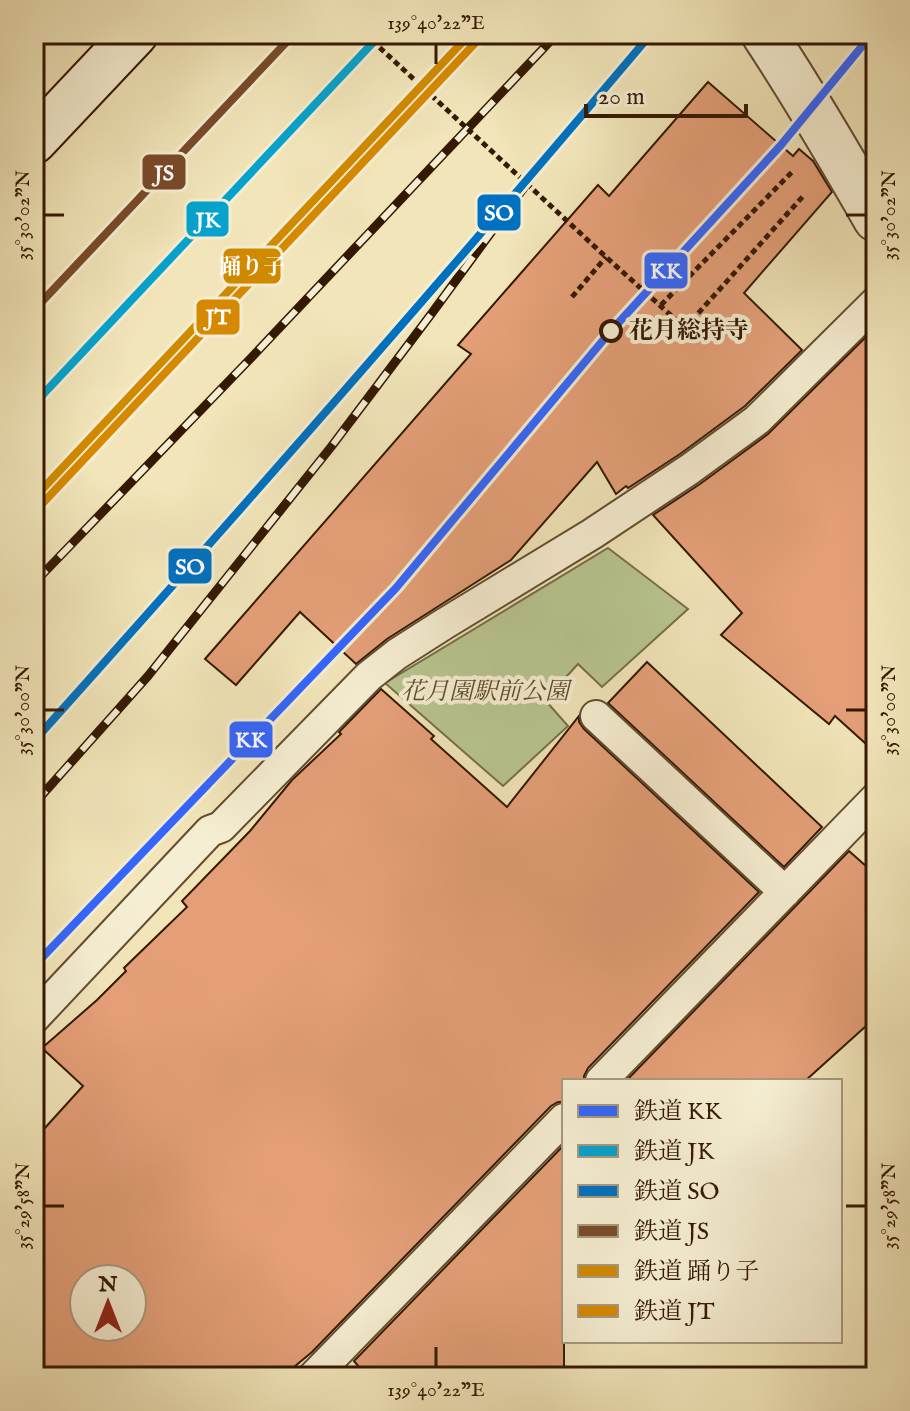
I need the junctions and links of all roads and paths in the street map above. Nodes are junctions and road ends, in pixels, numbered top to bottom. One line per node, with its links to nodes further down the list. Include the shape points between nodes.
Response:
1 (135, 34): 4 (street)
2 (365, 34): 8 (path, bridge)
3 (764, 34): 5 (street)
4 (34, 141)
5 (840, 155): 7 (street); 11 (path, bridge, via 685,328)
6 (770, 194): 11 (path)
7 (876, 219)
8 (606, 257): 9 (path); 11 (path, bridge)
9 (572, 297)
10 (876, 302): 15 (lane, via 757,420 713,453 369,676 221,827 210,831)
11 (661, 305)
12 (596, 716): 14 (lane)
13 (876, 798): 14 (lane)
14 (785, 892): 16 (lane)
15 (34, 1018)
16 (603, 1079)
17 (562, 1121): 18 (lane)
18 (313, 1377)

